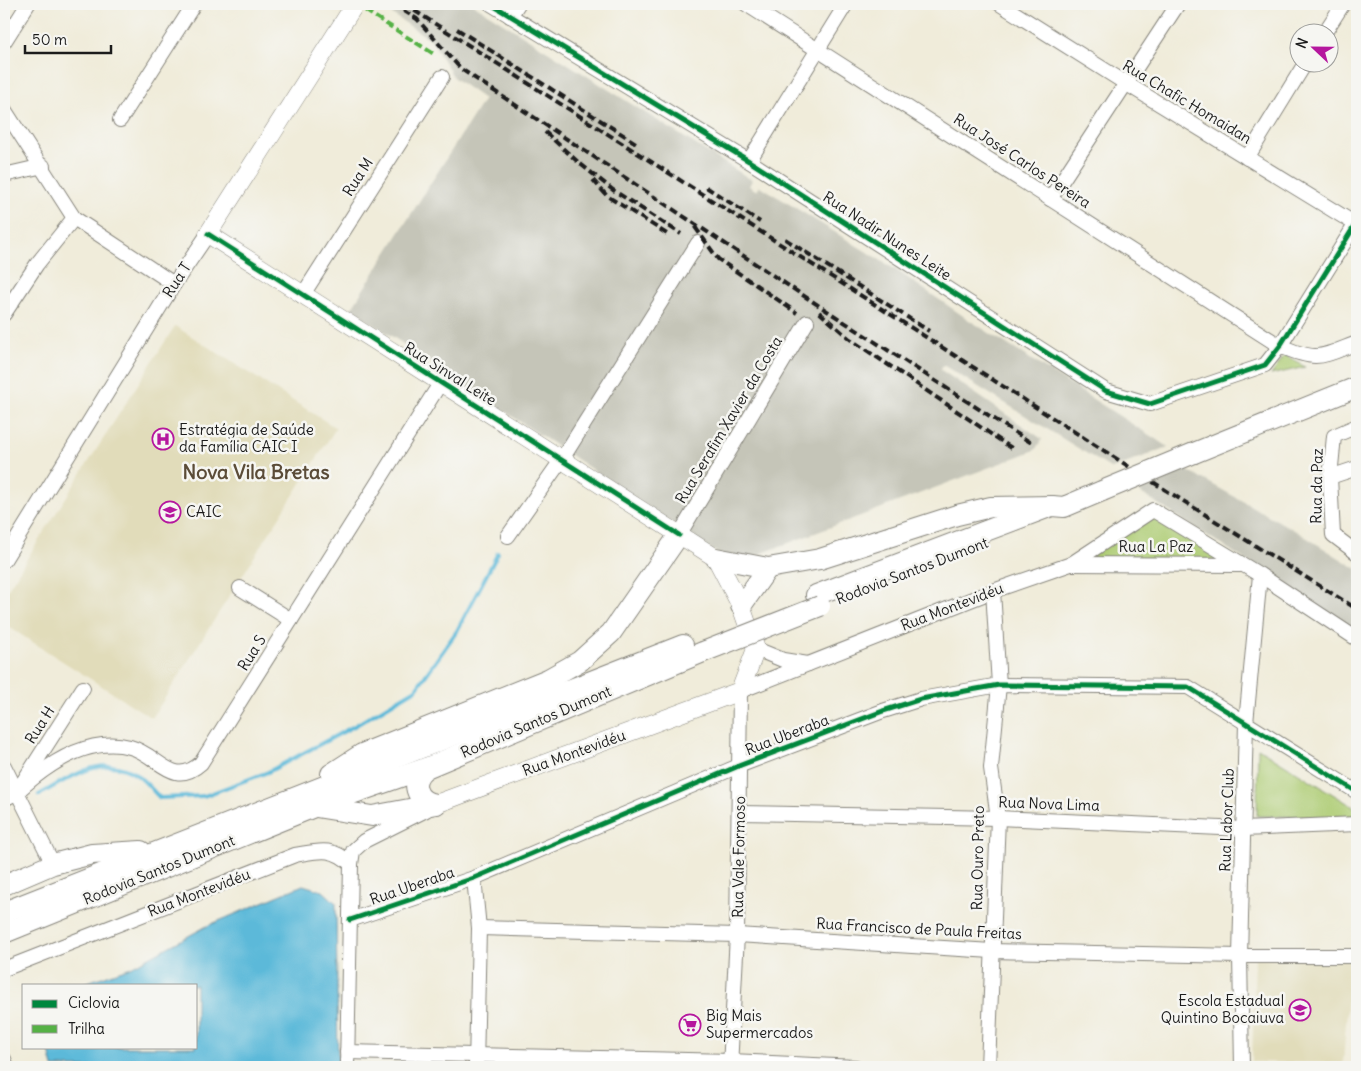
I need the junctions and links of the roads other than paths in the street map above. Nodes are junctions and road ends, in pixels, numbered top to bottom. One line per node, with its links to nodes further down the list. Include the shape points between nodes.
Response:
1 (28, 4): 13 (street)
2 (194, 4): 19 (street)
3 (355, 4): 27 (main road, Rua T)
4 (491, 4): 11 (street, Rua Nadir Nunes Leite)
5 (518, 4): 11 (street)
6 (746, 4): 14 (street, Rua José Carlos Pereira)
7 (846, 4): 14 (street)
8 (1178, 4): 17 (street)
9 (1342, 4): 12 (street)
10 (1009, 6): 17 (street, Rua Chafic Homaidan)
11 (510, 16): 21 (street, Rua Nadir Nunes Leite)
12 (1331, 22)
13 (4, 42)
14 (818, 50): 21 (street); 24 (street, Rua José Carlos Pereira)
15 (1300, 72): 20 (street)
16 (442, 77): 30 (street, Rua M)
17 (1126, 84): 20 (street, Rua Chafic Homaidan); 24 (street)
18 (4, 109): 22 (street)
19 (120, 120)
20 (1247, 158): 26 (street, Rua Chafic Homaidan)
21 (749, 161): 34 (street, Rua Nadir Nunes Leite, via 1106,392 1150,404 1265,365)
22 (43, 166): 23 (street); 25 (street)
23 (4, 175)
24 (1050, 199): 34 (street, Rua José Carlos Pereira)
25 (74, 218): 29 (street); 31 (street, via 32,271)
26 (1357, 224): 34 (street, Rua Nadir Nunes Leite)
27 (208, 234): 29 (street, Rua T); 30 (main road, Rua Sinval Leite)
28 (698, 243): 38 (street)
29 (174, 284): 46 (street, Rua T)
30 (302, 296): 35 (main road, Rua Sinval Leite)
31 (4, 314)
32 (807, 322): 42 (street, Rua Serafim Xavier da Costa)
33 (1357, 343): 34 (street, Rua José Carlos Pereira, via 1309,357)
34 (1280, 346)
35 (442, 382): 38 (main road, Rua Sinval Leite); 54 (street, Rua S)
36 (1357, 387): 41 (highway, Rodovia Santos Dumont, bridge)
37 (1357, 426): 40 (street, Rua da Paz, via 1334,436)
38 (562, 459): 42 (main road, Rua Sinval Leite); 43 (street)
39 (1357, 468): 40 (street)
40 (1330, 477): 44 (street, Rua da Paz, via 1333,535)
41 (1058, 507): 49 (highway, via 991,507 820,559); 56 (highway, Rodovia Santos Dumont, bridge, via 1059,516 818,600)
42 (679, 535): 45 (main road, Rua Sinval Leite); 68 (highway, via 611,633 580,661 548,679 362,754)
43 (508, 536)
44 (1357, 553)
45 (716, 558): 49 (highway); 53 (main road)
46 (4, 560)
47 (1071, 564): 48 (street, Rua La Paz); 48 (street, Rua Montevidéu, via 1153,510); 52 (street, Rua Montevidéu)
48 (1241, 565): 50 (street)
49 (768, 568): 53 (highway)
50 (1260, 575): 55 (street); 62 (street, Rua Labor Club)
51 (240, 588): 54 (street)
52 (993, 591): 58 (street, Rua Montevidéu); 59 (street, Rua Ouro Preto)
53 (741, 606): 57 (main road)
54 (292, 620): 67 (street, Rua S, via 201,763 191,772 177,773 131,747 104,745 77,752 39,773)
55 (1357, 639)
56 (701, 645): 65 (highway, Rodovia Santos Dumont); 68 (highway, Rodovia Santos Dumont)
57 (756, 650): 58 (street, via 783,660); 61 (main road, Rua Vale Formoso)
58 (808, 664): 61 (street, Rua Montevidéu)
59 (998, 686): 62 (street, Rua Uberaba, via 1188,687); 63 (street, Rua Uberaba, via 921,699); 72 (street, Rua Ouro Preto, via 991,768)
60 (83, 688): 67 (street, Rua H)
61 (740, 691): 63 (street, Rua Vale Formoso); 69 (main road, Rua Montevidéu)
62 (1246, 722): 66 (street, Rua Uberaba); 74 (street, Rua Labor Club)
63 (741, 765): 71 (street, Rua Vale Formoso); 78 (street, Rua Uberaba)
64 (4, 766): 67 (street)
65 (426, 768): 69 (highway, via 418,777 416,790 424,800); 70 (highway, Rodovia Santos Dumont)
66 (1357, 792)
67 (10, 796): 76 (street)
68 (296, 797): 75 (highway, Rodovia Santos Dumont)
69 (436, 804): 70 (highway, via 372,816); 77 (street, Rua Montevidéu, via 364,841 353,851)
70 (314, 807): 83 (highway, Rodovia Santos Dumont)
71 (739, 813): 72 (street, Rua Nova Lima); 84 (street, Rua Vale Formoso)
72 (998, 818): 74 (street, Rua Nova Lima); 85 (street, Rua Ouro Preto)
73 (1357, 824): 74 (street, Rua Nova Lima)
74 (1243, 829): 86 (street, Rua Labor Club)
75 (164, 848): 76 (highway, via 92,854); 80 (highway, Rodovia Santos Dumont)
76 (53, 864): 79 (highway)
77 (351, 864): 81 (street); 88 (street, Rua Montevidéu, via 341,855 323,850 295,856)
78 (474, 878): 81 (street, Rua Uberaba); 82 (street)
79 (4, 885)
80 (4, 912)
81 (350, 920): 89 (street)
82 (479, 928): 84 (street, Rua Francisco de Paula Freitas); 91 (street)
83 (4, 933)
84 (737, 935): 85 (street, Rua Francisco de Paula Freitas); 92 (street, Rua Vale Formoso)
85 (992, 951): 86 (street, Rua Francisco de Paula Freitas); 96 (street, Rua Ouro Preto)
86 (1240, 956): 87 (street, Rua Francisco de Paula Freitas); 97 (street, Rua Labor Club)
87 (1357, 956)
88 (4, 969)
89 (347, 1052): 91 (street); 94 (street)
90 (4, 1059): 93 (street)
91 (476, 1061): 92 (street)
92 (730, 1064): 95 (street)
93 (7, 1067)
94 (347, 1067)
95 (856, 1067)
96 (988, 1067)
97 (1242, 1067)

